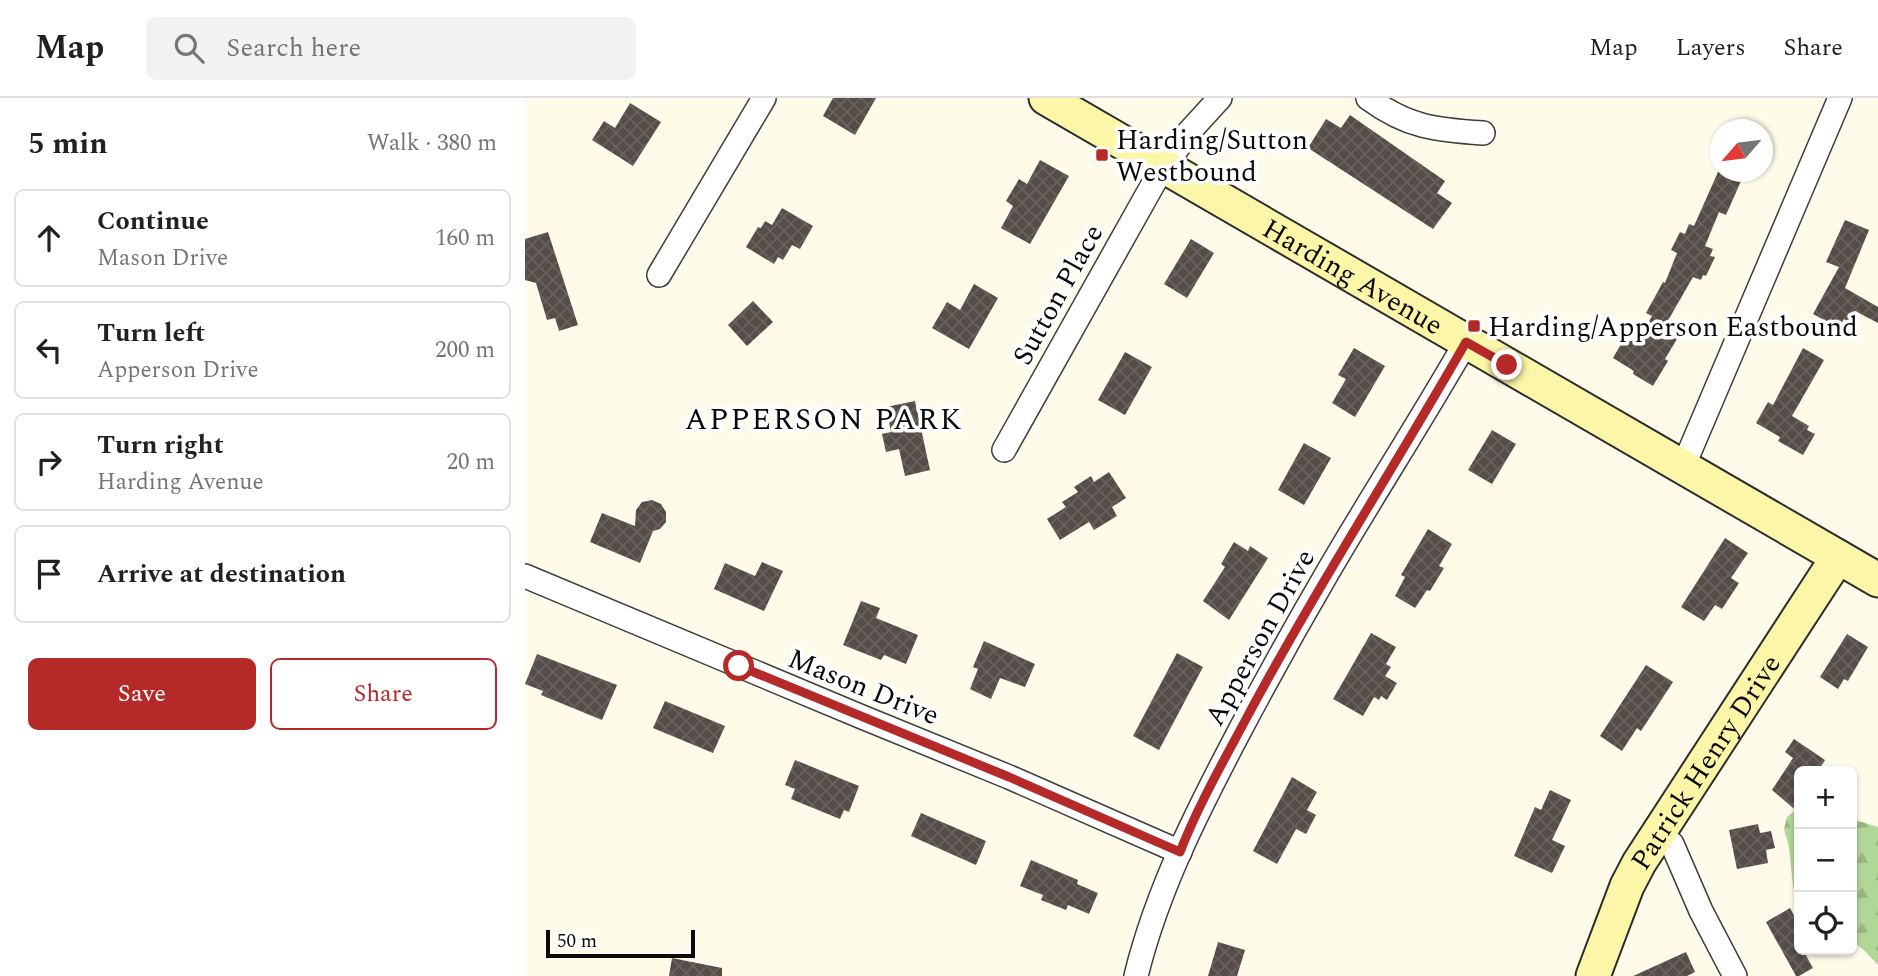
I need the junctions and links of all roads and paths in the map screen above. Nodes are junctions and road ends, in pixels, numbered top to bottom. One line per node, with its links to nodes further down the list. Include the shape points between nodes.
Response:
1 (764, 98): 8 (street)
2 (1046, 98): 7 (main road, Harding Avenue)
3 (1220, 98): 7 (street, Sutton Place)
4 (1368, 98): 6 (street, via 1420,126)
5 (1840, 98): 11 (street)
6 (1483, 133)
7 (1164, 167): 9 (main road, Harding Avenue); 10 (street, Sutton Place)
8 (659, 275)
9 (1466, 342): 11 (main road, Harding Avenue); 16 (street, Apperson Drive, via 1269,676)
10 (1004, 450)
11 (1683, 467): 12 (main road, Harding Avenue)
12 (1839, 557): 14 (main road, Harding Avenue); 15 (main road, Patrick Henry Drive)
13 (525, 576): 16 (street, Mason Drive)
14 (1878, 580)
15 (1659, 832): 18 (main road, Patrick Henry Drive, via 1627,886); 19 (street, via 1672,844)
16 (1180, 852): 17 (street, Apperson Drive)
17 (1136, 976)
18 (1593, 976)
19 (1735, 976)

